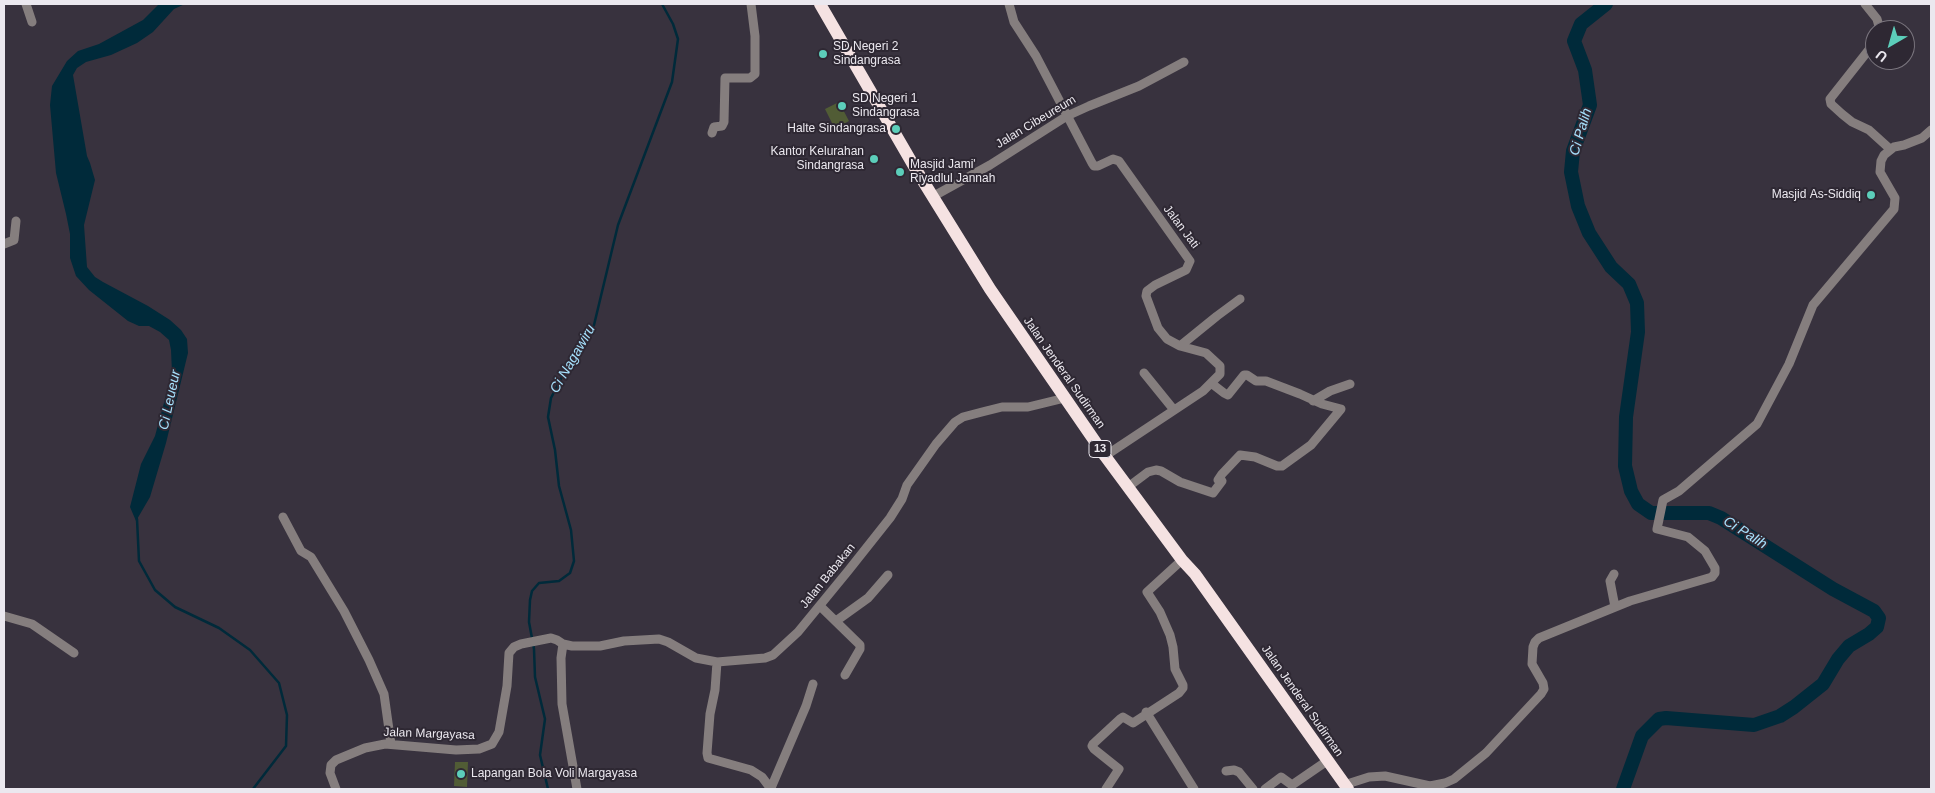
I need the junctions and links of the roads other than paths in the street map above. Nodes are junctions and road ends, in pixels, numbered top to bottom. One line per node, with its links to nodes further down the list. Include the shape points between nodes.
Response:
1 (26, 4): 7 (street)
2 (751, 4): 12 (street, via 755,74 750,78 725,74 724,122 722,126 714,127)
3 (820, 4): 14 (highway, Jalan Jenderal Sudirman / 13)
4 (1009, 4): 10 (street, via 1014,22)
5 (1865, 4): 6 (street)
6 (1877, 20)
7 (32, 22)
8 (1865, 55): 13 (street, via 1830,99 1831,104)
9 (1184, 62): 10 (street, Jalan Cibeureum, via 1145,83)
10 (1067, 116): 14 (street, Jalan Cibeureum); 18 (street, Jalan Jati, via 1094,166 1113,159 1119,161 1190,261 1186,270 1146,293 1158,328 1167,339)
11 (1931, 130): 13 (street, via 1913,142)
12 (712, 133)
13 (1890, 149): 32 (street, via 1884,154 1880,172 1895,198 1894,209 1813,305 1790,364 1757,424 1679,491 1662,500 1656,528 1688,537 1705,551 1715,573 1712,577)
14 (932, 197): 22 (highway, Jalan Jenderal Sudirman / 13)
15 (16, 221): 16 (street, via 14,240)
16 (4, 244)
17 (1240, 299): 18 (street)
18 (1180, 346): 20 (street, Jalan Jati, via 1202,351 1217,362 1221,371)
19 (1144, 373): 24 (street)
20 (1211, 383): 23 (street, via 1228,394 1247,375); 24 (street)
21 (1350, 384): 23 (street)
22 (1065, 398): 25 (highway, Jalan Jenderal Sudirman / 13); 31 (street, Jalan Babakan, via 1028,407 1002,407 955,422 907,485 890,518)
23 (1312, 401): 26 (street, via 1342,409 1311,445 1282,466 1240,455 1222,474 1218,480 1222,481 1213,493 1156,470)
24 (1174, 410): 25 (street)
25 (1105, 456): 26 (highway, Jalan Jenderal Sudirman / 13)
26 (1128, 487): 28 (highway, Jalan Jenderal Sudirman / 13)
27 (283, 517): 41 (street, via 301,551 311,557 344,611 369,660 384,694)
28 (1182, 560): 40 (street, via 1147,592 1170,635 1183,688); 42 (highway, Jalan Jenderal Sudirman / 13)
29 (1614, 574): 32 (street, via 1610,581)
30 (888, 575): 34 (street, via 868,598)
31 (820, 606): 34 (street); 37 (street, Jalan Babakan, via 790,641 773,655)
32 (1615, 607): 44 (street, via 1535,642 1532,664 1544,689 1486,753 1454,779 1430,786 1385,776 1369,777)
33 (4, 616): 36 (street, via 32,624)
34 (836, 621): 38 (street, via 860,645)
35 (563, 644): 37 (street, Jalan Babakan, via 600,646 659,639 696,658); 41 (street, Jalan Margayasa, via 554,638 538,640 514,647 509,654 499,732 492,744 479,749 456,750); 46 (street, via 560,658 562,704)
36 (74, 653)
37 (717, 662): 47 (street, via 708,758 751,770 762,777)
38 (845, 675)
39 (813, 684): 47 (street)
40 (1146, 712): 48 (street, via 1133,723 1120,718 1092,746 1119,769); 49 (street)
41 (391, 744): 45 (street, Jalan Margayasa, via 365,748 334,762 330,770)
42 (1327, 761): 44 (highway, Jalan Jenderal Sudirman / 13); 51 (street, via 1292,785 1281,777)
43 (1226, 771): 50 (street, via 1239,772)
44 (1346, 787)
45 (336, 789)
46 (577, 789)
47 (771, 789)
48 (1106, 789)
49 (1194, 789)
50 (1254, 789)
51 (1265, 789)

